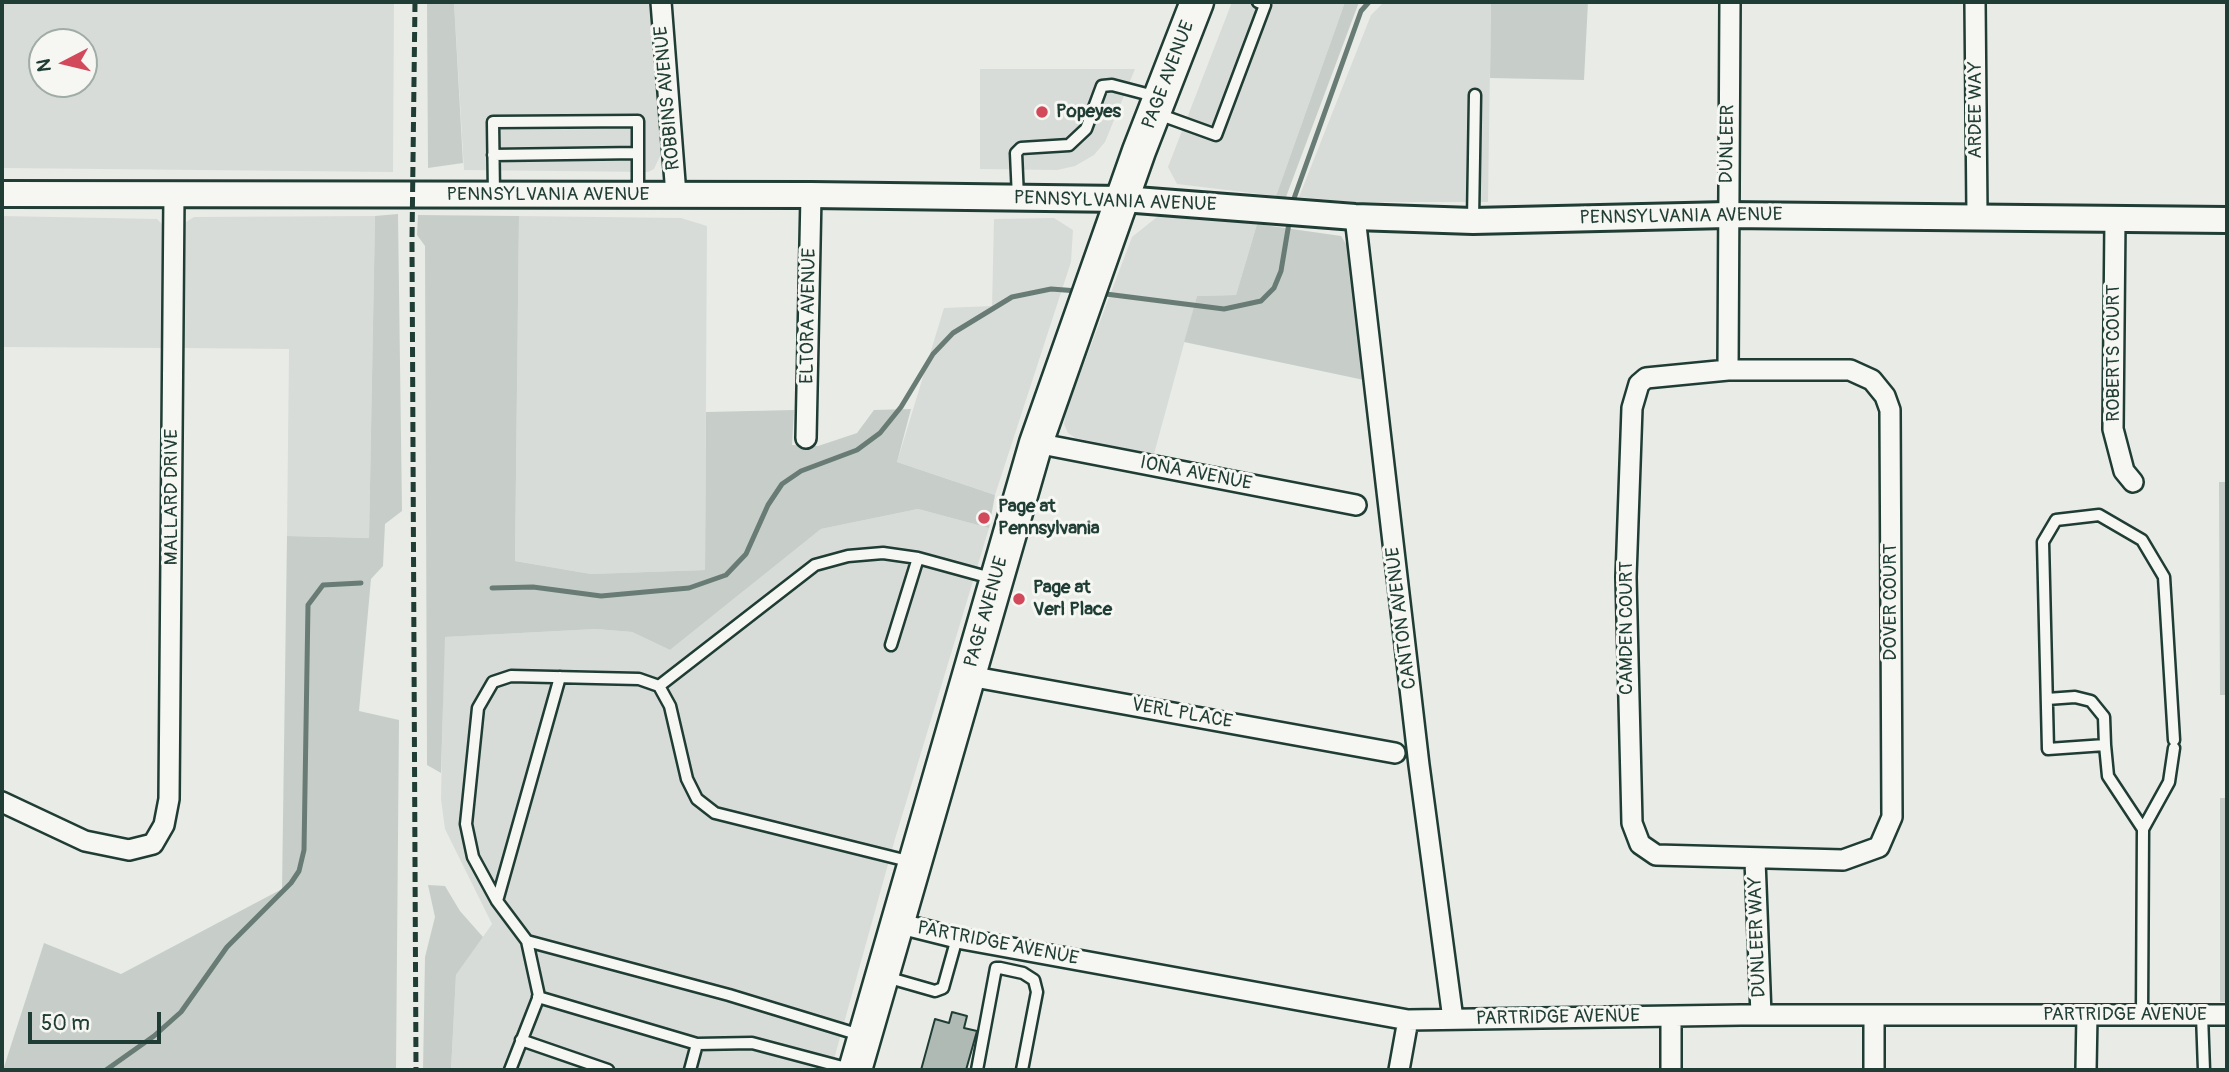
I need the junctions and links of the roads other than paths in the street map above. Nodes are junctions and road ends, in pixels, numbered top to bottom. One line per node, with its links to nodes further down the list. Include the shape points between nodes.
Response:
1 (661, 2): 14 (street, ROBBINS AVENUE)
2 (1197, 2): 7 (main road, PAGE AVENUE)
3 (1258, 2): 7 (lane, via 1265,5 1216,135)
4 (1730, 2): 18 (street, DUNLEER)
5 (1980, 3): 19 (street, ARDEE WAY)
6 (1475, 94): 23 (lane)
7 (1157, 105): 16 (lane, via 1112,85 1102,86 1086,129 1069,145 1021,148 1016,153); 17 (main road, PAGE AVENUE)
8 (638, 153): 9 (lane); 9 (lane, via 638,121 493,122); 13 (lane)
9 (493, 155): 12 (lane)
10 (2, 194): 11 (street, PENNSYLVANIA AVENUE)
11 (174, 194): 12 (street, PENNSYLVANIA AVENUE); 38 (street, MALLARD DRIVE, via 169,799 164,825 153,844 129,850 85,841)
12 (494, 195): 13 (street, PENNSYLVANIA AVENUE)
13 (638, 195): 14 (street, PENNSYLVANIA AVENUE)
14 (676, 195): 15 (street, PENNSYLVANIA AVENUE)
15 (811, 195): 16 (street, PENNSYLVANIA AVENUE); 25 (street, ELTORA AVENUE)
16 (1018, 198): 17 (street, PENNSYLVANIA AVENUE)
17 (1123, 199): 20 (street, PENNSYLVANIA AVENUE); 26 (main road, PAGE AVENUE)
18 (1727, 215): 19 (street, PENNSYLVANIA AVENUE); 23 (street, PENNSYLVANIA AVENUE); 24 (street, DUNLEER)
19 (1976, 215): 21 (street, PENNSYLVANIA AVENUE)
20 (1356, 217): 23 (street, PENNSYLVANIA AVENUE); 57 (street, CANTON AVENUE)
21 (2115, 219): 22 (street, PENNSYLVANIA AVENUE); 27 (street, ROBERTS COURT, via 2113,429 2124,471)
22 (2227, 220)
23 (1473, 221)
24 (1728, 370): 40 (street, CAMDEN COURT, via 1646,378 1639,384 1632,408 1626,577 1631,811 1640,844 1656,855); 40 (street, DOVER COURT, via 1850,370 1872,380 1890,410 1892,817 1879,847 1868,853 1832,862)
25 (806, 438)
26 (1036, 443): 28 (street, IONA AVENUE); 30 (main road, PAGE AVENUE)
27 (2133, 482)
28 (1356, 505)
29 (918, 558): 30 (lane); 31 (lane); 34 (lane, via 883,553 816,565)
30 (996, 580): 32 (main road, PAGE AVENUE)
31 (891, 645)
32 (969, 676): 37 (street, VERL PLACE); 41 (main road, PAGE AVENUE)
33 (560, 677): 34 (lane, via 639,679); 42 (lane); 42 (lane, via 511,676 493,682 478,708 466,824 473,857)
34 (659, 686): 41 (lane, via 670,706 687,779 697,799 715,813)
35 (2047, 699): 36 (lane, via 2091,701 2104,717); 36 (lane, via 2048,749); 39 (lane, via 2043,542 2056,520 2099,515 2142,540 2164,577 2174,744 2169,782)
36 (2105, 745): 39 (lane, via 2108,776)
37 (1395, 753)
38 (2, 802)
39 (2143, 829): 53 (lane)
40 (1755, 860): 50 (street, DUNLEER WAY)
41 (915, 863): 43 (main road, PAGE AVENUE)
42 (496, 901): 45 (lane)
43 (897, 923): 44 (street, PARTRIDGE AVENUE); 48 (main road, PAGE AVENUE)
44 (957, 939): 46 (street, PARTRIDGE AVENUE); 48 (lane, via 943,988 935,991)
45 (527, 941): 49 (lane); 59 (lane)
46 (1000, 946): 47 (lane); 58 (street, PARTRIDGE AVENUE)
47 (996, 968): 66 (lane); 67 (lane, via 1034,980 1037,992)
48 (882, 976): 59 (main road, PAGE AVENUE)
49 (538, 997): 60 (lane); 61 (lane)
50 (1760, 1015): 51 (street, PARTRIDGE AVENUE); 56 (street, PARTRIDGE AVENUE)
51 (1874, 1015): 52 (street, PARTRIDGE AVENUE); 70 (street)
52 (2087, 1015): 53 (street, PARTRIDGE AVENUE); 71 (street)
53 (2141, 1015): 54 (street, PARTRIDGE AVENUE)
54 (2202, 1015): 55 (street, PARTRIDGE AVENUE); 72 (lane)
55 (2227, 1015)
56 (1671, 1017): 57 (street, PARTRIDGE AVENUE); 69 (street)
57 (1453, 1019): 58 (street, PARTRIDGE AVENUE)
58 (1408, 1020): 68 (street)
59 (865, 1037): 65 (main road, PAGE AVENUE)
60 (521, 1040): 62 (lane); 63 (lane)
61 (697, 1044): 64 (lane); 65 (lane, via 752,1042)
62 (510, 1070)
63 (608, 1070)
64 (690, 1070)
65 (855, 1070)
66 (977, 1070)
67 (1022, 1070)
68 (1399, 1070)
69 (1671, 1070)
70 (1874, 1070)
71 (2086, 1070)
72 (2204, 1070)

